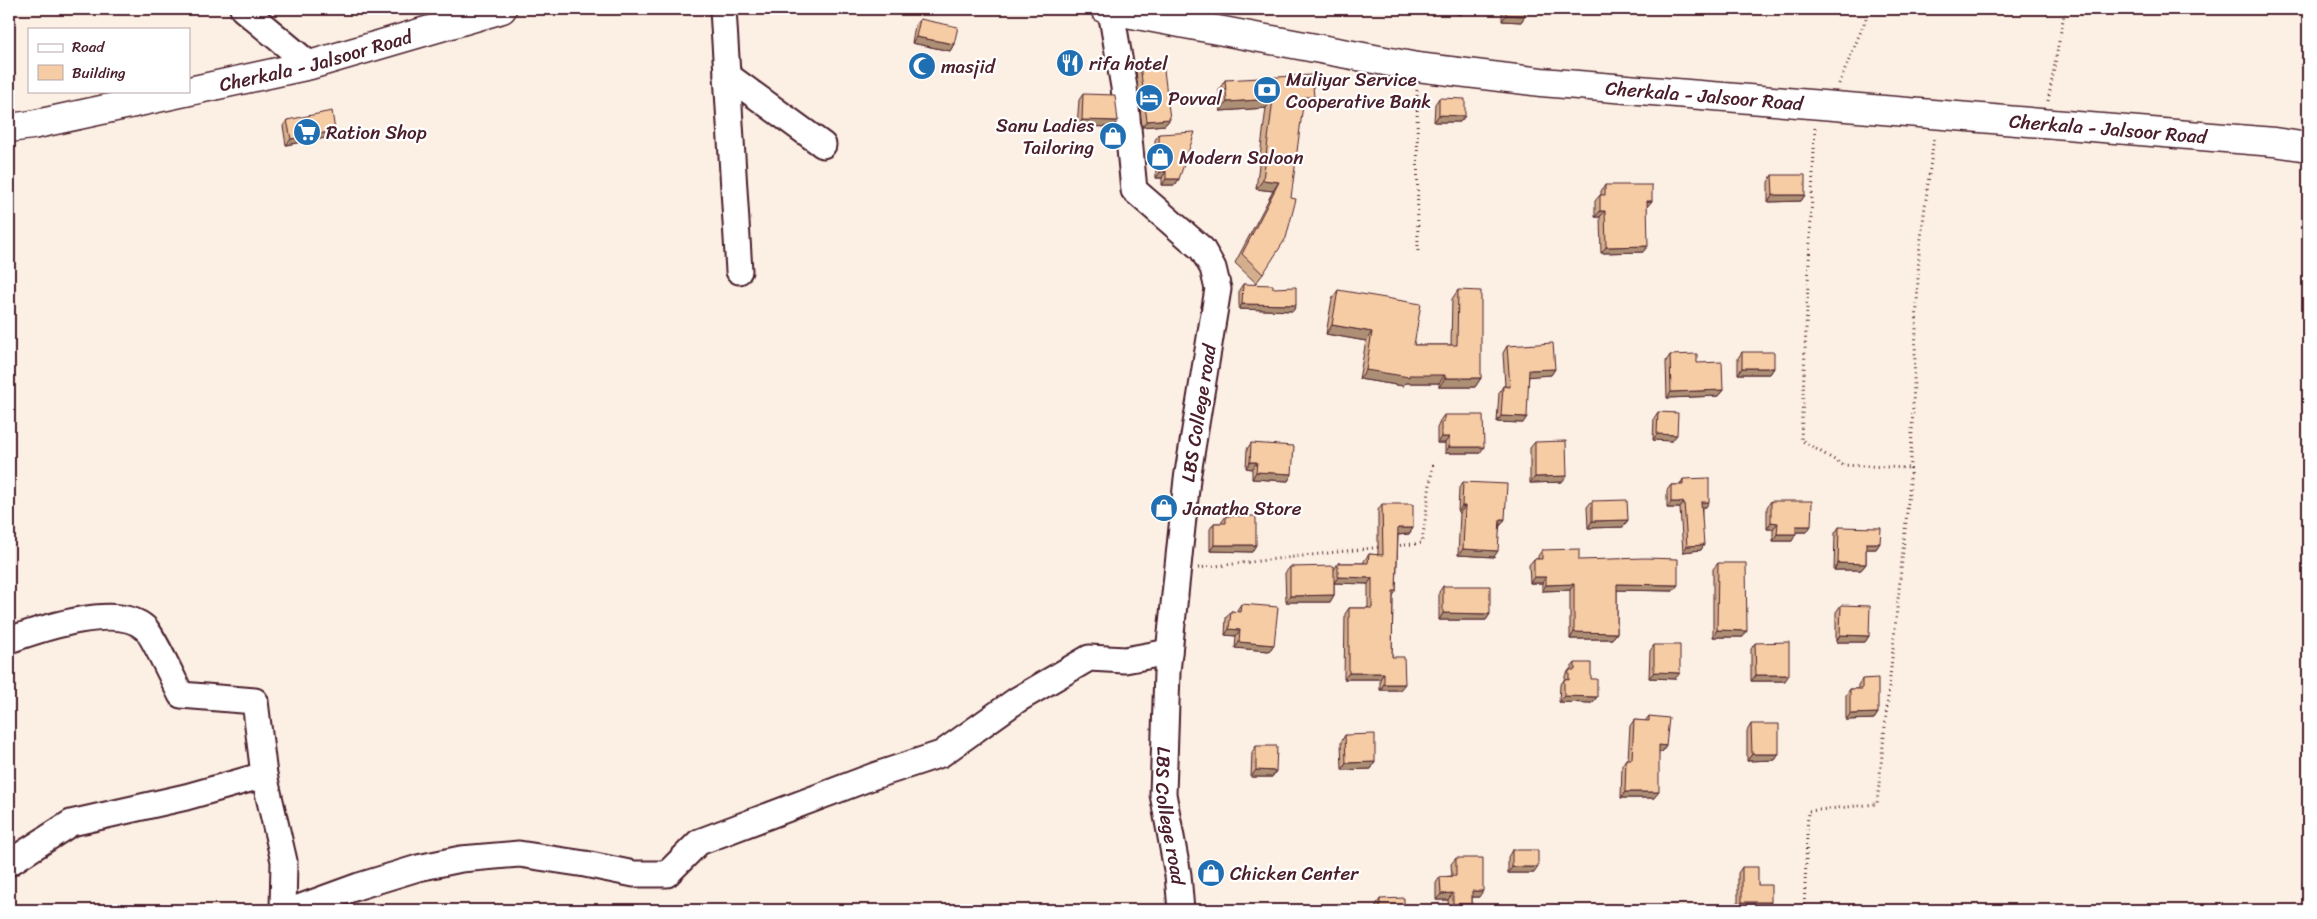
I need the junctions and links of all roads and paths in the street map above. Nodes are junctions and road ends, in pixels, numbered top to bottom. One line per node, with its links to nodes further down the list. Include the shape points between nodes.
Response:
1 (243, 9): 7 (street)
2 (502, 9): 7 (main road, Cherkala - Jalsoor Road)
3 (723, 9): 9 (street)
4 (1870, 9): 12 (path)
5 (2065, 9): 14 (path)
6 (1108, 10): 8 (main road, Cherkala - Jalsoor Road); 24 (street, LBS College road, via 1124,87 1134,190 1202,249 1213,268 1218,289 1187,479)
7 (310, 65): 10 (main road, Cherkala - Jalsoor Road)
8 (1417, 67): 12 (main road, Cherkala - Jalsoor Road, via 1541,82); 18 (path)
9 (727, 75): 16 (street); 19 (street)
10 (190, 91)
11 (185, 92): 15 (main road, Cherkala - Jalsoor Road)
12 (1823, 105): 13 (main road, Cherkala - Jalsoor Road); 21 (path, via 1801,440 1843,465)
13 (1938, 114): 14 (main road, Cherkala - Jalsoor Road); 21 (path, via 1919,253)
14 (2044, 123): 17 (main road, Cherkala - Jalsoor Road)
15 (9, 128)
16 (823, 145)
17 (2308, 147)
18 (1418, 259)
19 (739, 271)
20 (1433, 462): 22 (path, via 1422,543)
21 (1910, 468): 32 (path, via 1877,804 1808,810)
22 (1392, 546)
23 (1382, 547): 24 (path)
24 (1178, 570): 26 (street, LBS College road)
25 (9, 636): 27 (street, via 12,639 52,625 119,616 146,628 181,695 255,701)
26 (1169, 652): 30 (street, via 1124,660 1089,658 1017,700 941,754 699,842 667,874 634,874 519,854 461,859 418,868); 31 (street, LBS College road, via 1163,794)
27 (264, 775): 28 (street, via 186,797 71,823); 29 (street, via 284,861)
28 (9, 863)
29 (283, 910)
30 (293, 910)
31 (1181, 910)
32 (1804, 910)

